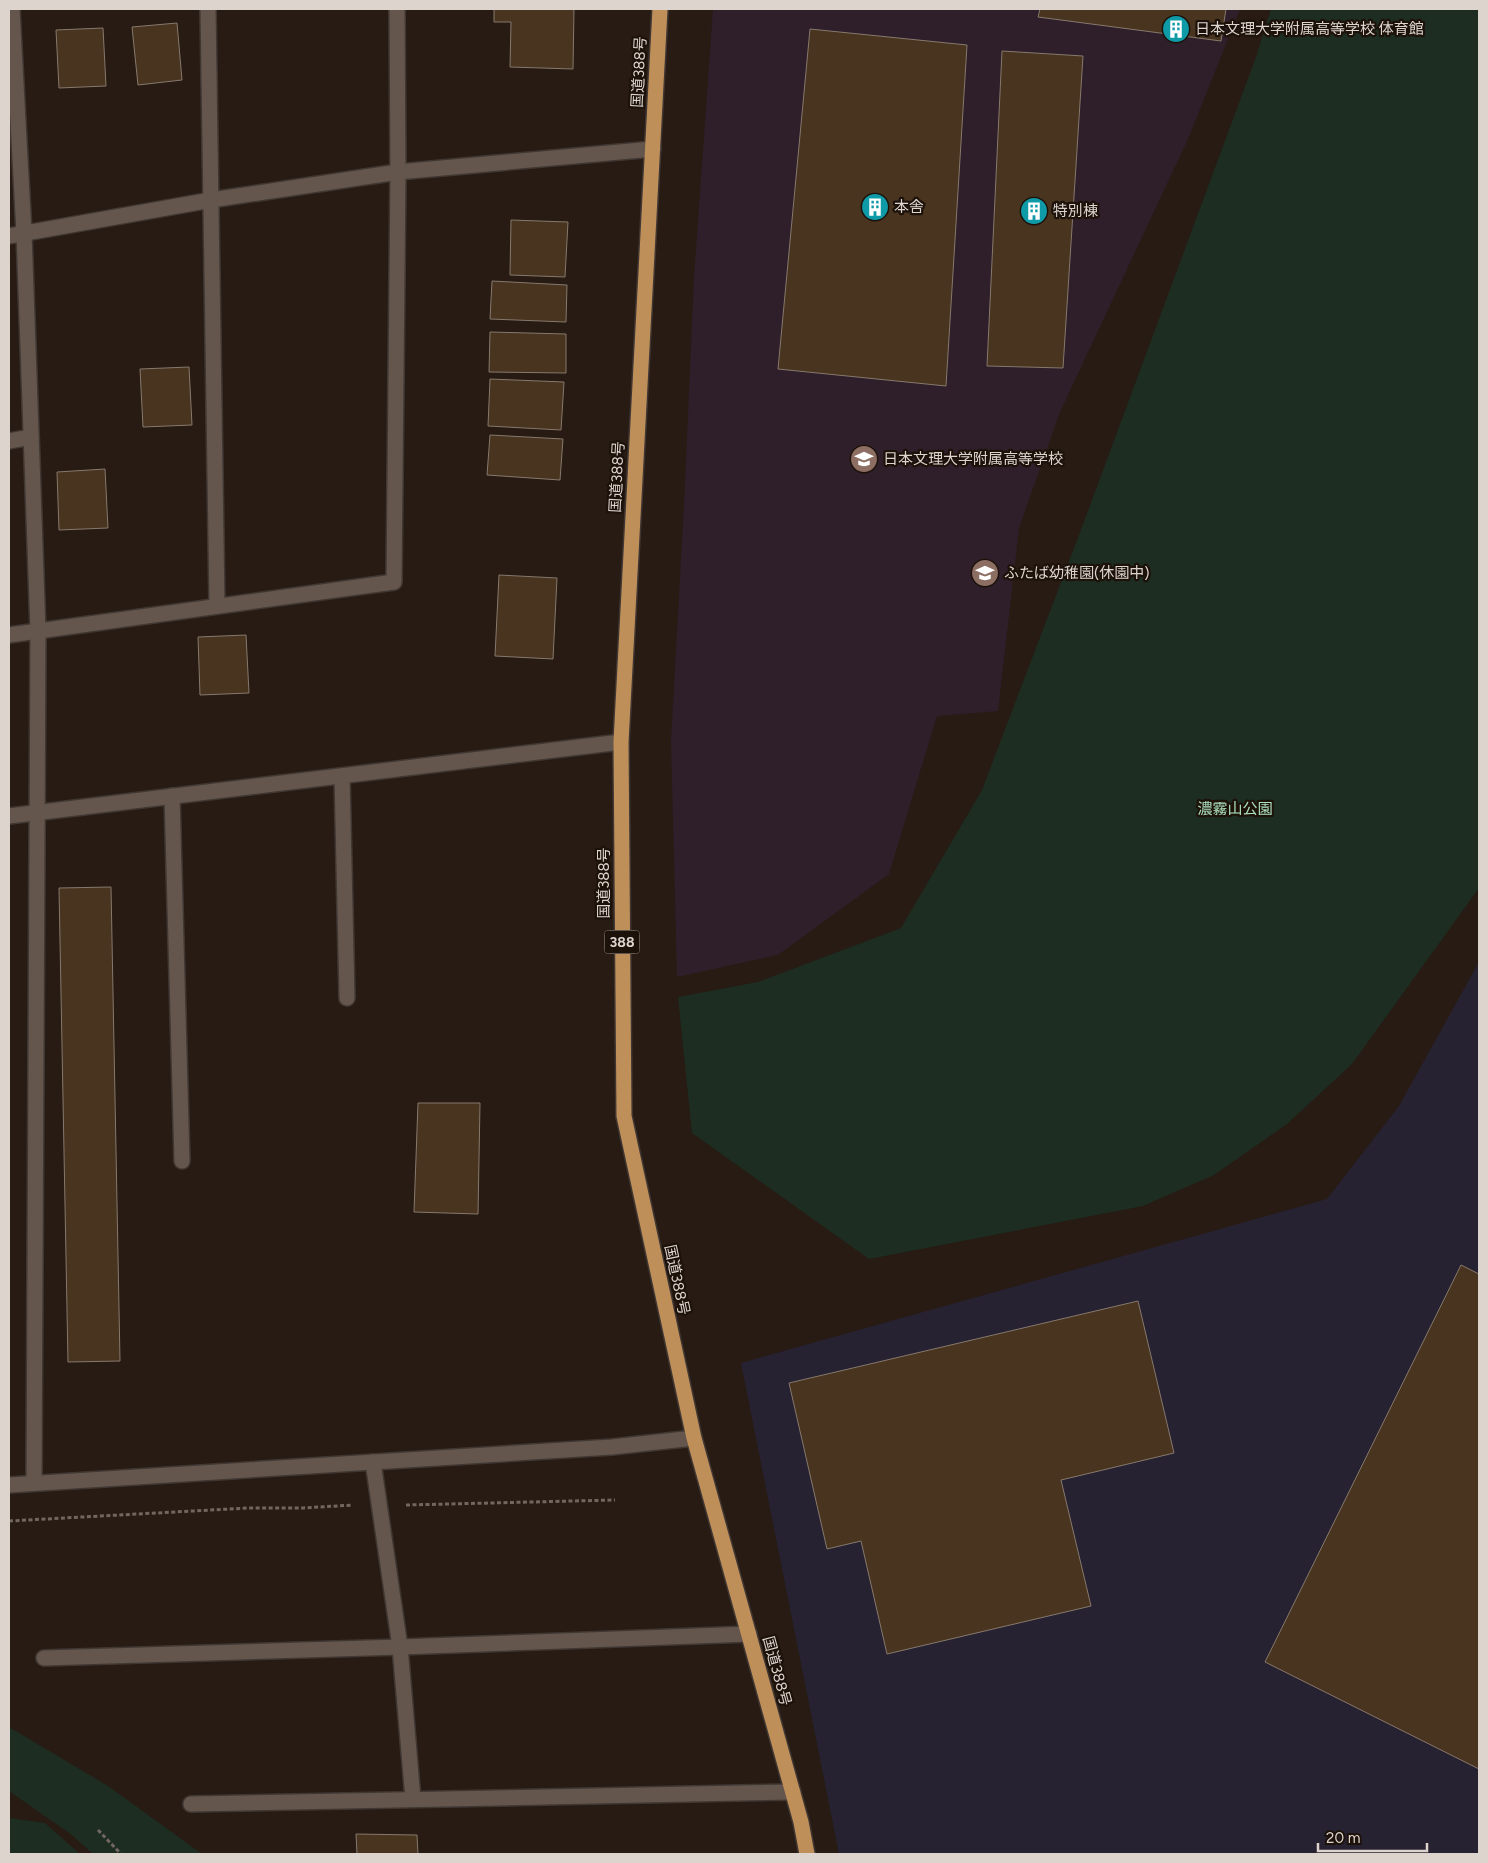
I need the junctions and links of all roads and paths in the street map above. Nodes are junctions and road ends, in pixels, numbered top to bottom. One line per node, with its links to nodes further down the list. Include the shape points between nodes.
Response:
1 (12, 9): 8 (street)
2 (208, 9): 7 (street)
3 (397, 9): 6 (street)
4 (660, 9): 5 (highway, 国道388号 / 388)
5 (653, 149): 6 (street); 14 (highway, 国道388号 / 388)
6 (398, 172): 7 (street); 11 (street, via 394,582)
7 (211, 200): 8 (street); 11 (street)
8 (16, 235): 9 (street)
9 (31, 437): 10 (street); 12 (street)
10 (9, 440)
11 (217, 606): 12 (street)
12 (38, 631): 13 (street); 17 (street)
13 (9, 635)
14 (621, 742): 15 (street); 21 (highway, 国道388号 / 388, via 624,1116)
15 (342, 776): 16 (street); 19 (street)
16 (172, 796): 17 (street); 20 (street)
17 (38, 812): 18 (street); 23 (street)
18 (9, 816)
19 (347, 998)
20 (182, 1161)
21 (694, 1438): 22 (street, via 612,1447); 28 (highway, 国道388号 / 388)
22 (373, 1462): 23 (street); 26 (street)
23 (34, 1483): 24 (street)
24 (9, 1485)
25 (615, 1500): 26 (path)
26 (380, 1505): 27 (path, via 248,1508); 29 (street)
27 (9, 1521)
28 (749, 1634): 29 (street); 31 (highway, 国道388号 / 388)
29 (400, 1647): 30 (street); 32 (street)
30 (44, 1658)
31 (792, 1792): 32 (street); 36 (highway, 国道388号 / 388)
32 (413, 1799): 33 (street)
33 (191, 1804)
34 (98, 1830): 35 (path)
35 (121, 1854)
36 (807, 1854)

